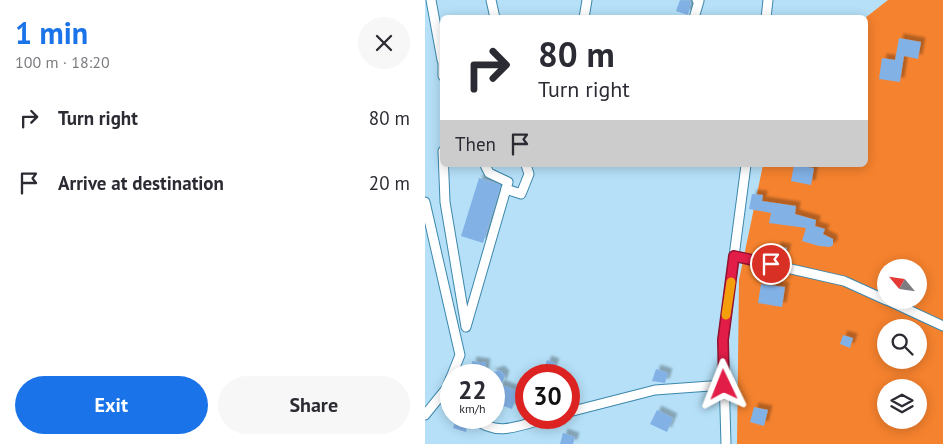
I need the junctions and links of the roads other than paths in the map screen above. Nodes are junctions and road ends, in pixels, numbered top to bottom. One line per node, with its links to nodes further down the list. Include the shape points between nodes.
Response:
1 (431, 0): 10 (street)
2 (491, 0): 6 (street)
3 (587, 0): 7 (street)
4 (697, 0): 8 (street)
5 (768, 0): 9 (street)
6 (494, 15)
7 (584, 15)
8 (695, 15)
9 (766, 15)
10 (440, 49)
11 (444, 167): 15 (street, via 445,202 466,327)
12 (486, 167): 15 (street, via 489,173 508,182)
13 (527, 167): 15 (street, via 529,174 521,194)
14 (746, 167): 17 (street)
15 (506, 189)
16 (425, 202): 21 (street, via 460,355)
17 (734, 256): 18 (street, via 844,281); 22 (street, via 723,340)
18 (877, 296)
19 (906, 309): 20 (street)
20 (943, 326)
21 (457, 364)
22 (724, 385): 24 (street, via 655,390); 26 (street)
23 (440, 400): 25 (street)
24 (580, 409)
25 (425, 415)
26 (726, 444)

